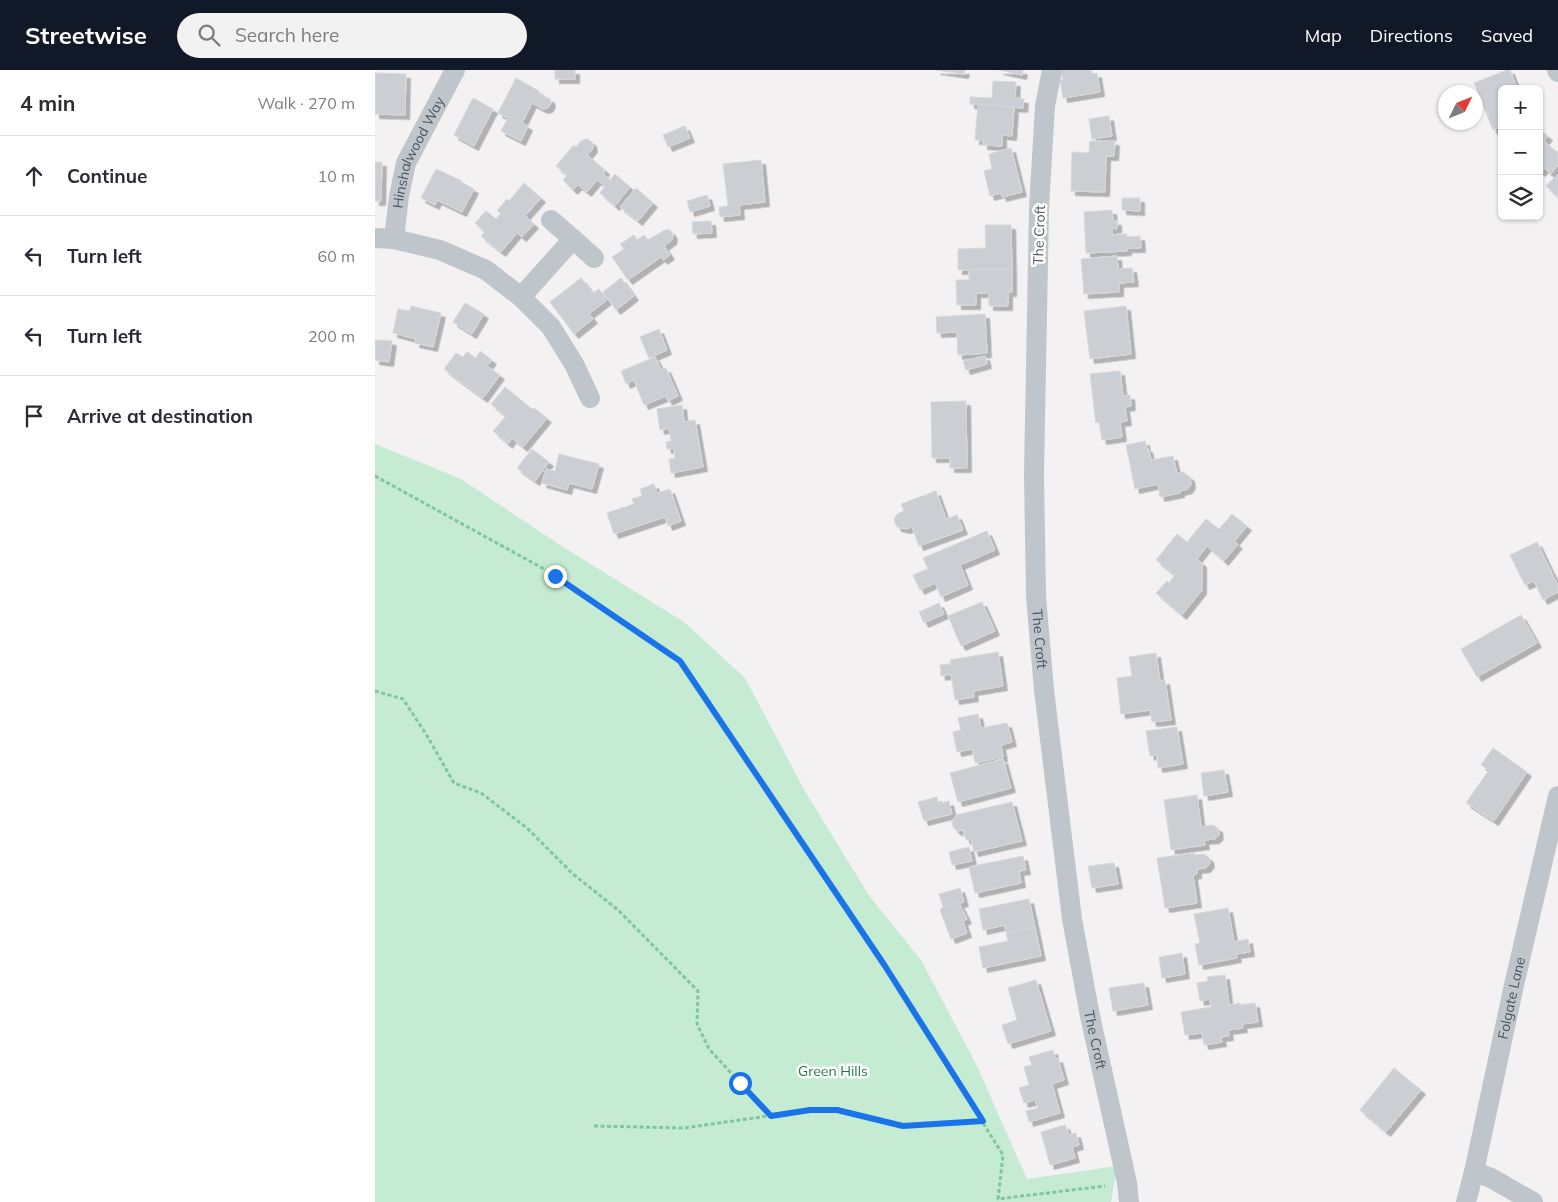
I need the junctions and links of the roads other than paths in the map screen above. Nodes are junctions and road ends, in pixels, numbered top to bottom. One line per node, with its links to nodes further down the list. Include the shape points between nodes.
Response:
1 (455, 70): 4 (street, Hinshalwood Way, via 406,163)
2 (1052, 70): 11 (street, The Croft, via 1045,106 1039,208 1034,474 1036,596 1072,919)
3 (551, 220): 5 (street)
4 (385, 239): 7 (street, Hinshalwood Way, via 440,250 485,270)
5 (573, 239): 6 (street); 7 (street)
6 (594, 258)
7 (521, 297): 8 (street, Hinshalwood Way, via 551,327)
8 (590, 398)
9 (1558, 796): 10 (street, Folgate Lane)
10 (1475, 1172): 12 (street, Folgate Lane); 13 (street)
11 (1128, 1193)
12 (1466, 1202)
13 (1533, 1202)

